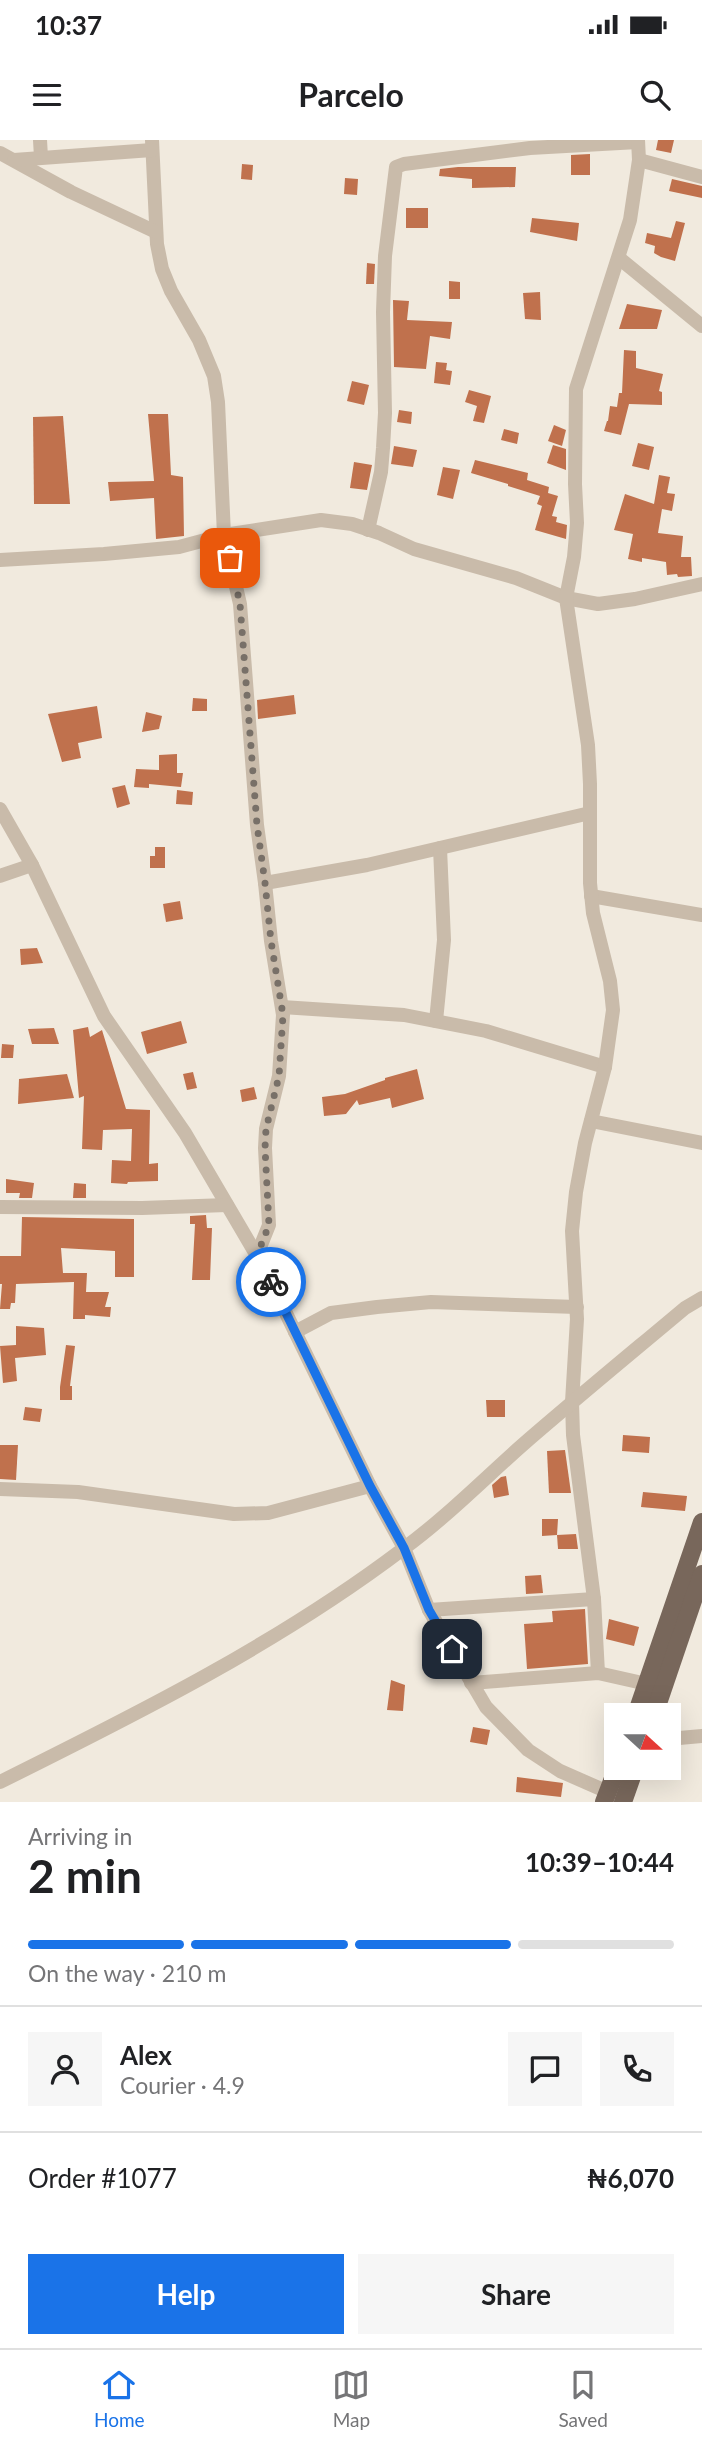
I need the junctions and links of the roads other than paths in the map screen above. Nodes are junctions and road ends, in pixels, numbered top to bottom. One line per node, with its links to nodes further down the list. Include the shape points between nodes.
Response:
1 (40, 140): 5 (street)
2 (638, 141): 6 (street); 12 (street, via 530,148 396,167 384,270 382,460)
3 (152, 145): 5 (street); 9 (street)
4 (0, 153): 7 (street)
5 (41, 158): 7 (street)
6 (639, 159): 8 (street); 10 (street)
7 (7, 160): 9 (street)
8 (702, 177)
9 (156, 232): 13 (street, via 162,269 215,376)
10 (619, 258): 11 (street); 16 (street, via 576,389 577,523)
11 (702, 326)
12 (368, 530): 13 (street, via 321,520); 16 (street)
13 (224, 535): 14 (street, via 179,547); 22 (street, via 240,604)
14 (0, 560)
15 (702, 584): 16 (street, via 598,604)
16 (566, 598): 18 (street, via 585,723)
17 (0, 809): 20 (street)
18 (590, 813): 19 (street); 23 (street)
19 (440, 848): 22 (street); 26 (street, via 444,940)
20 (32, 864): 21 (street); 30 (street, via 104,1016 185,1133)
21 (0, 876)
22 (265, 883): 25 (street)
23 (591, 896): 24 (street); 27 (street, via 613,994)
24 (702, 915)
25 (282, 1007): 26 (street, via 404,1014); 32 (street, via 279,1076 266,1129 269,1225)
26 (436, 1021): 27 (street)
27 (605, 1067): 28 (street)
28 (591, 1121): 29 (street); 34 (street, via 572,1231)
29 (702, 1143)
30 (227, 1205): 31 (street); 32 (street)
31 (0, 1207)
32 (257, 1255): 35 (street)
33 (702, 1298): 36 (street)
34 (577, 1307): 35 (street, via 430,1302 331,1313); 36 (street)
35 (295, 1332): 37 (street)
36 (572, 1402): 40 (street); 42 (street)
37 (370, 1486): 38 (street, via 268,1513 234,1514 78,1492); 40 (street)
38 (0, 1489)
39 (702, 1522): 46 (main road)
40 (404, 1548): 43 (street); 53 (street, via 232,1662)
41 (702, 1574): 48 (main road)
42 (594, 1599): 43 (street); 44 (street)
43 (429, 1610): 45 (street)
44 (598, 1673): 45 (street); 46 (street)
45 (471, 1683): 54 (street, via 486,1707 528,1750)
46 (647, 1684): 47 (main road)
47 (640, 1703)
48 (658, 1703)
49 (702, 1736): 50 (street)
50 (681, 1738)
51 (615, 1780): 54 (main road)
52 (625, 1780): 54 (main road)
53 (0, 1782)
54 (611, 1798)

